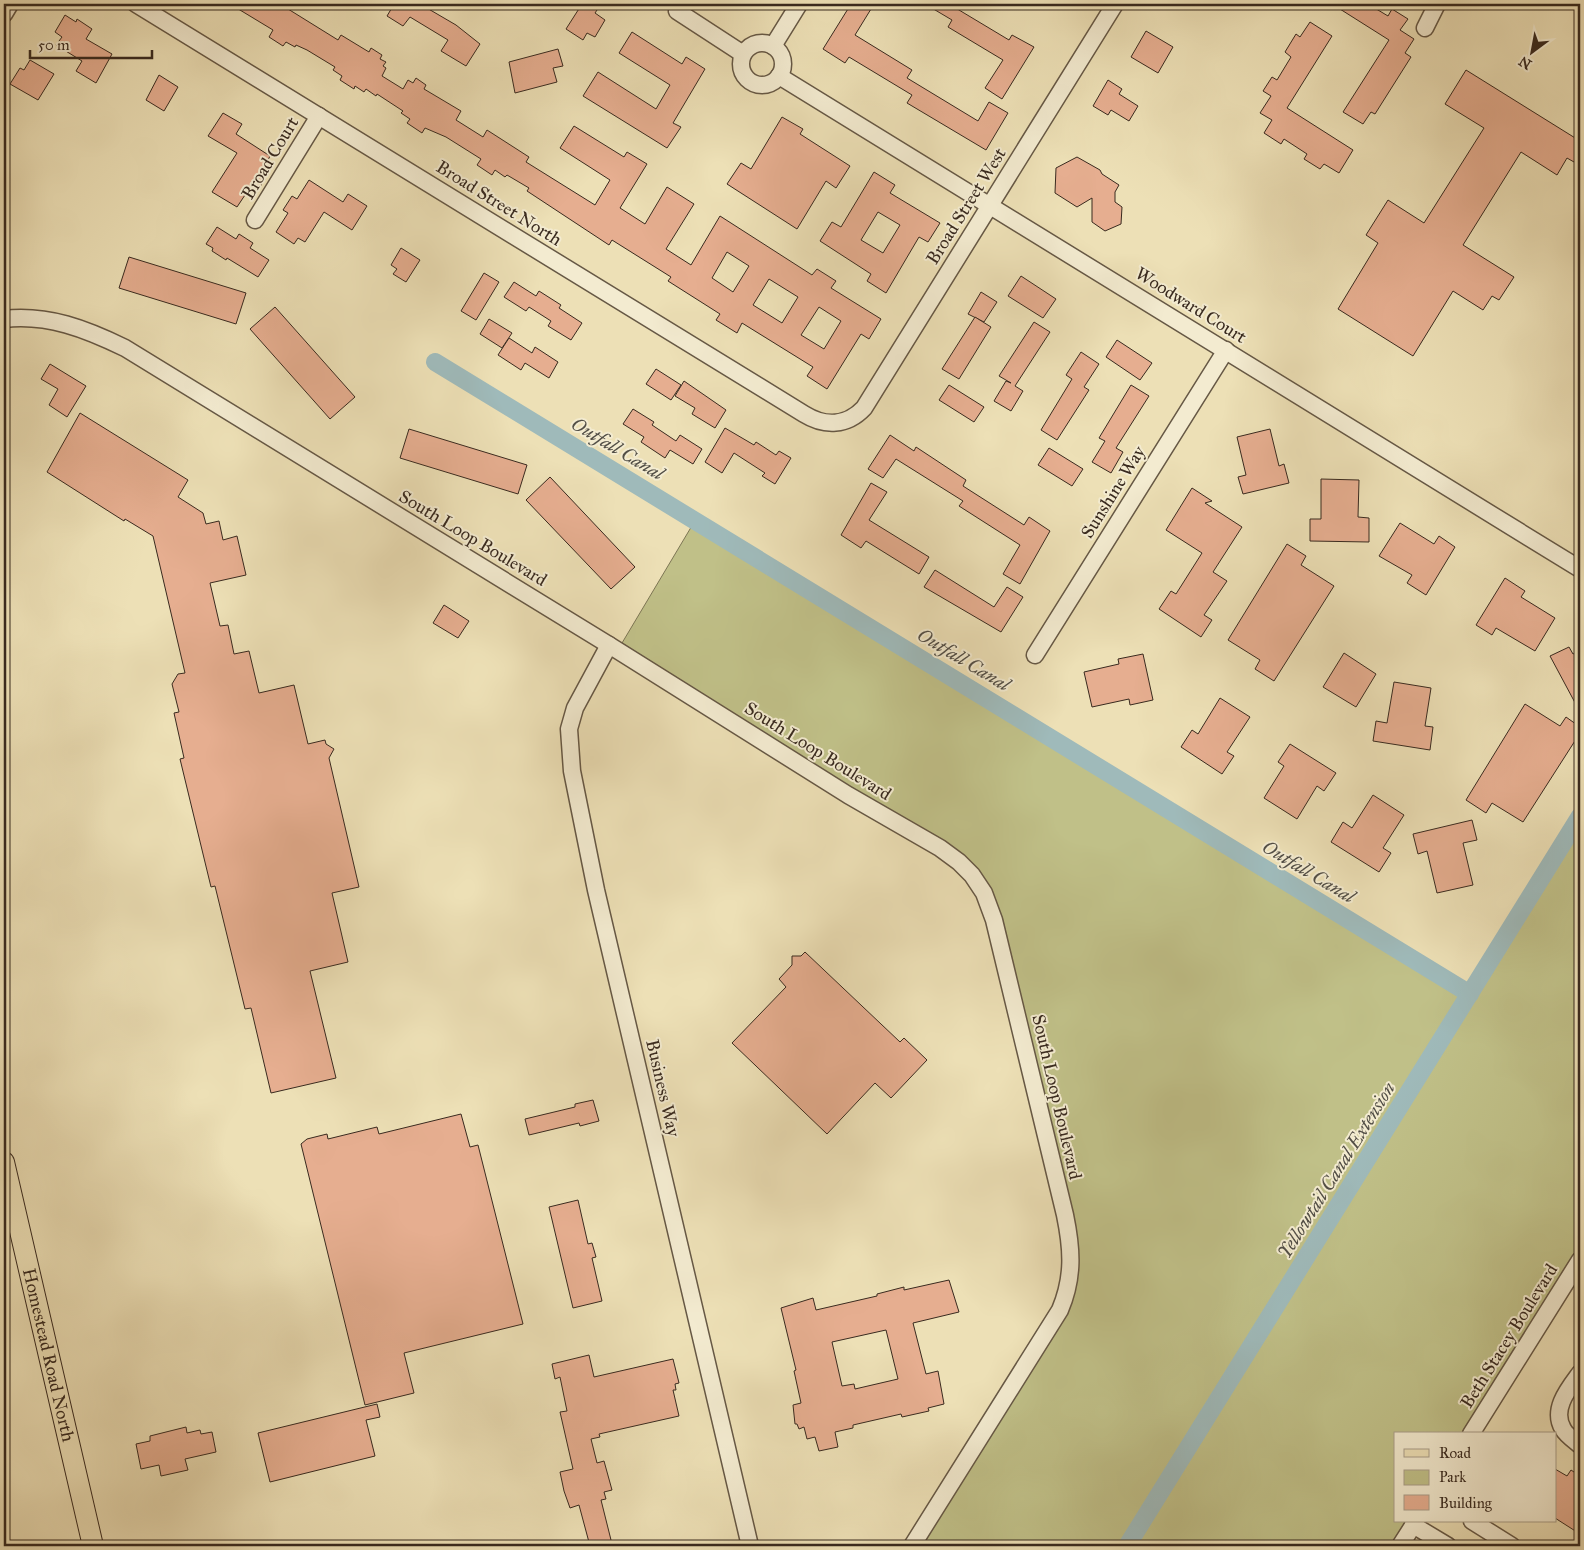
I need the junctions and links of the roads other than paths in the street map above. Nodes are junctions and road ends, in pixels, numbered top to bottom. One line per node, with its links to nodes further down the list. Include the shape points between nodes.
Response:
1 (10, 4): 7 (street)
2 (136, 4): 12 (street, Broad Street North)
3 (798, 4): 9 (street)
4 (1115, 4): 13 (street, Broad Street West)
5 (1437, 4): 8 (street)
6 (677, 11): 10 (street)
7 (4, 14)
8 (1425, 28)
9 (773, 46): 10 (street, via 760,43); 11 (street, via 782,56)
10 (743, 54): 11 (street, via 744,74 755,83 768,84)
11 (780, 76): 13 (street, Woodward Court)
12 (319, 116): 14 (street, Broad Court); 17 (street, Broad Street North, via 815,421 830,424)
13 (990, 204): 16 (street, Woodward Court); 17 (street, Broad Street West, via 864,408 854,418)
14 (255, 220)
15 (4, 319): 19 (street, South Loop Boulevard, via 32,318 74,325 124,348)
16 (1226, 350): 18 (street, Woodward Court); 20 (street, Sunshine Way)
17 (844, 421)
18 (1580, 569)
19 (610, 645): 29 (street, Business Way, via 574,708 569,729 572,771 596,890); 30 (street, South Loop Boulevard, via 940,848 972,875 984,893 994,920 1065,1215 1072,1271 1060,1310)
20 (1034, 655)
21 (4, 1162): 28 (main road, Homestead Road North)
22 (1580, 1260): 24 (street, Beth Stacey Boulevard)
23 (1580, 1373): 25 (street, via 1559,1408 1562,1429)
24 (1472, 1432)
25 (1580, 1445)
26 (1474, 1522): 33 (street)
27 (1415, 1523): 31 (street); 32 (street)
28 (93, 1546)
29 (750, 1546)
30 (912, 1546)
31 (1400, 1546)
32 (1448, 1546)
33 (1512, 1546)

